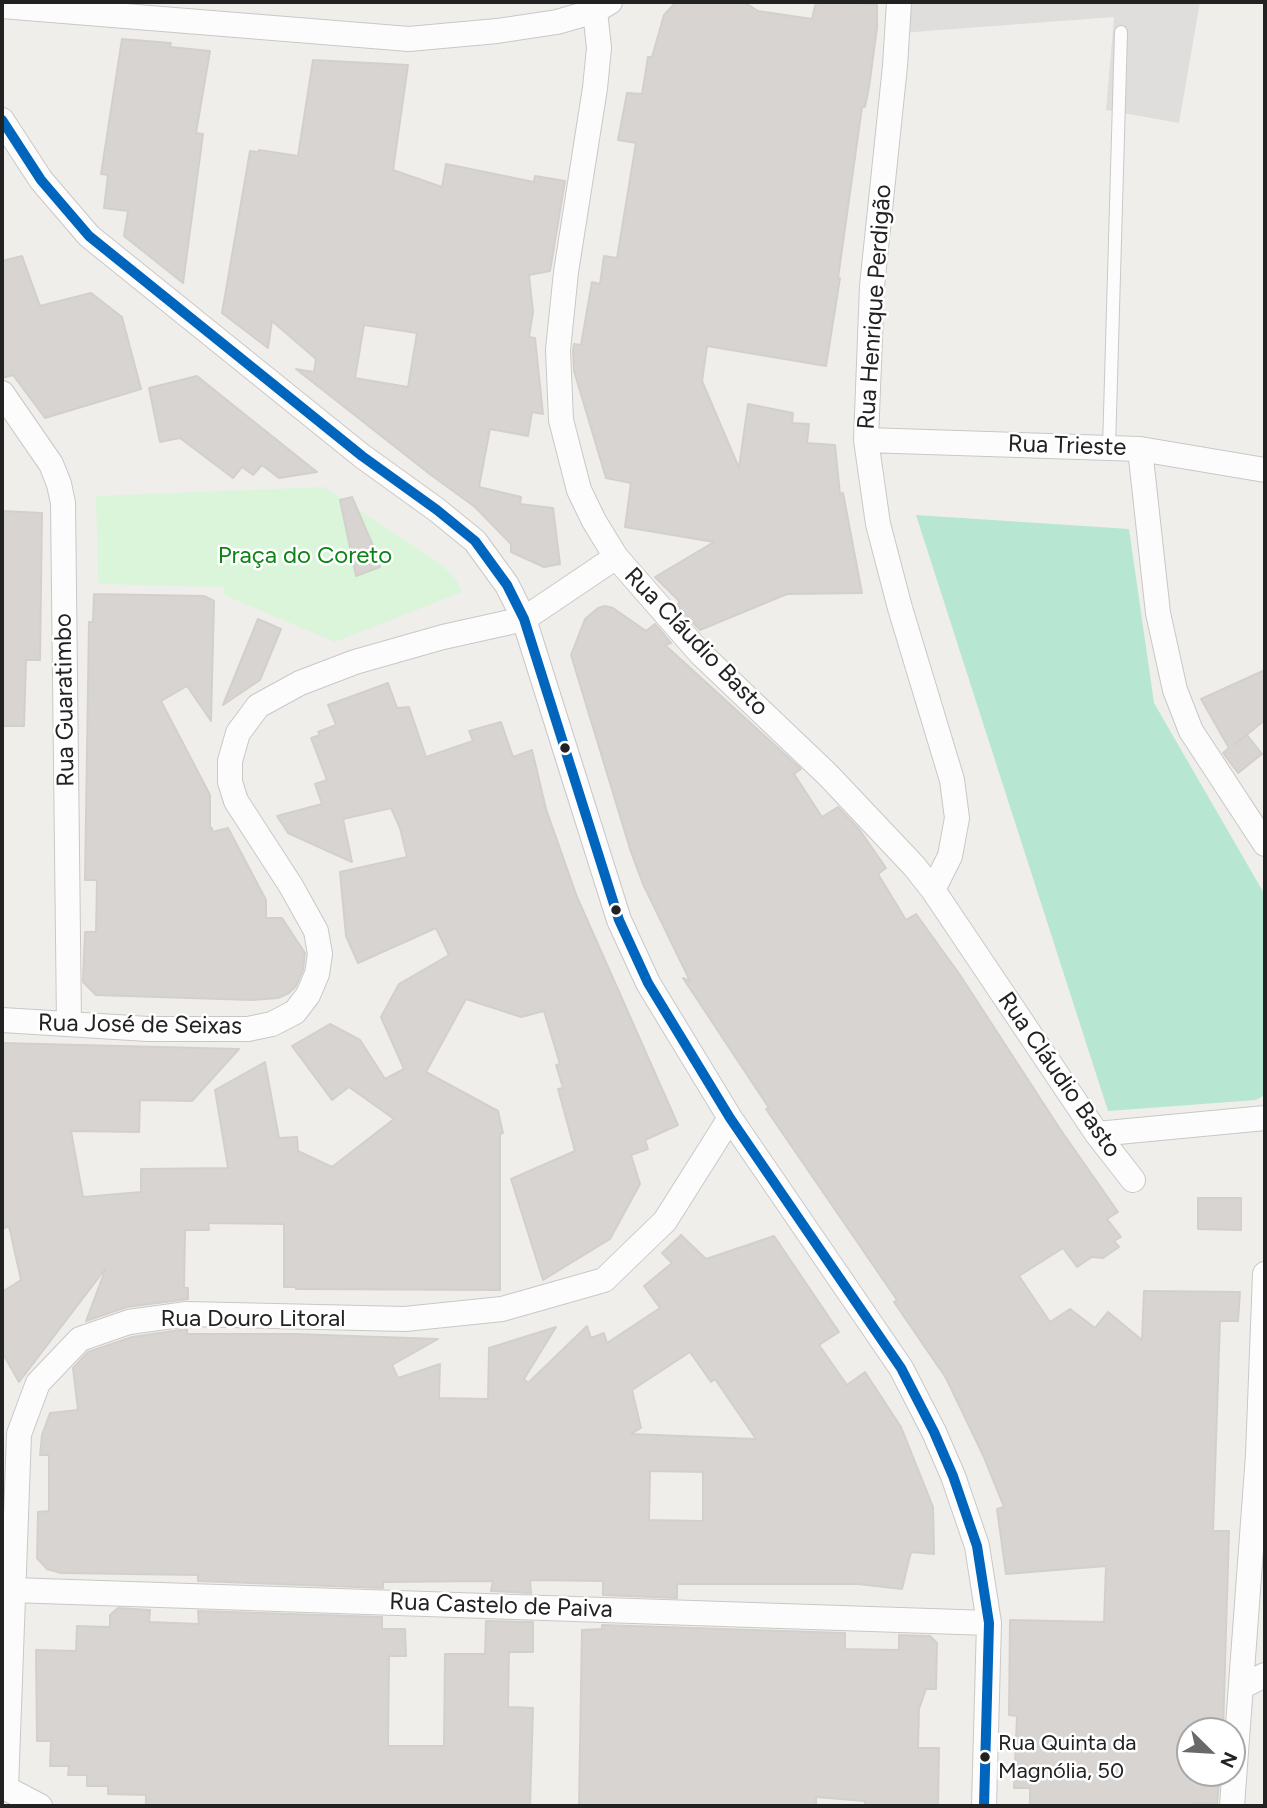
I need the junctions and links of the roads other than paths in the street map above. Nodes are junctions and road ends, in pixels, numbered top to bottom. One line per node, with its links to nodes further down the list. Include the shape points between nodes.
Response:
1 (899, 2): 7 (street, Rua Henrique Perdigão, via 872,286)
2 (2, 6): 3 (street, via 409,39 557,22)
3 (603, 6): 11 (street, Rua Cláudio Basto, via 558,350 561,420 579,490)
4 (1121, 32): 8 (lane)
5 (2, 120): 12 (street, via 41,180 89,236 475,541 507,585)
6 (2, 393): 16 (street, Rua Guaratimbo, via 51,464 63,503)
7 (866, 440): 8 (street, Rua Trieste); 14 (street, Rua Henrique Perdigão, via 878,524 952,780 957,818 950,856)
8 (1109, 448): 9 (street, Rua Trieste)
9 (1140, 449): 10 (street, Rua Trieste); 13 (street, via 1158,612 1175,690 1191,731)
10 (1265, 470)
11 (616, 557): 12 (street, Rua José de Seixas); 14 (street, Rua Cláudio Basto, via 700,653 828,775)
12 (524, 619): 16 (street, Rua José de Seixas, via 418,644 300,683 258,706 238,733 230,761 236,801 316,931 317,974 295,1012 248,1029); 17 (street, via 619,920 648,983)
13 (1265, 845)
14 (933, 890): 19 (street, Rua Cláudio Basto)
15 (2, 1020): 16 (street, Rua José de Seixas)
16 (69, 1024)
17 (730, 1118): 22 (street, Rua Douro Litoral, via 665,1221 604,1280 502,1310 405,1319 187,1314 129,1322 80,1339 38,1383 19,1434); 23 (street, via 901,1368 934,1432 977,1546)
18 (1265, 1118): 19 (street)
19 (1097, 1134): 20 (street, Rua Cláudio Basto)
20 (1133, 1180)
21 (1265, 1274): 25 (street)
22 (12, 1590): 23 (street, Rua Castelo de Paiva); 26 (street, Rua Douro Litoral)
23 (989, 1623): 28 (street)
24 (1265, 1675): 25 (street)
25 (1241, 1688): 29 (street)
26 (4, 1787): 27 (street)
27 (40, 1806)
28 (984, 1806)
29 (1232, 1806)

